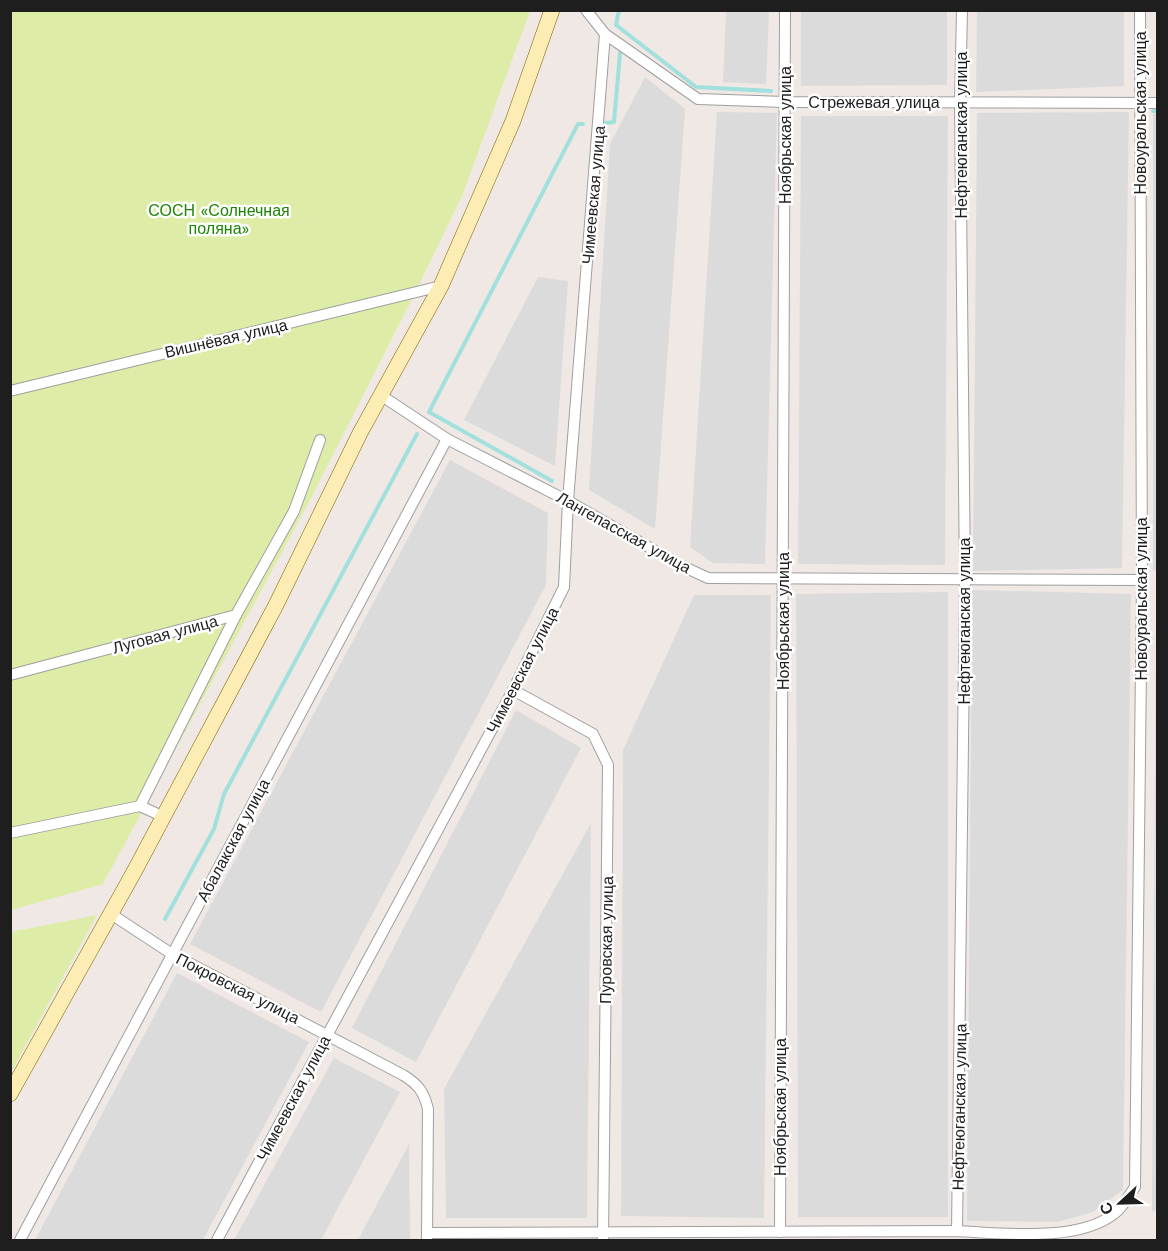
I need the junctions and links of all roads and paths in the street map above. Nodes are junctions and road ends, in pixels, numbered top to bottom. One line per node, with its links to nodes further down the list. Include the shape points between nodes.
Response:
1 (552, 10): 11 (street, via 513,121)
2 (586, 10): 6 (street, Стрежевая улица)
3 (785, 10): 7 (street, Ноябрьская улица)
4 (962, 10): 8 (street, Нефтеюганская улица)
5 (1140, 10): 9 (street, Новоуральская улица)
6 (606, 34): 7 (street, Стрежевая улица, via 698,99); 16 (street, Чимеевская улица)
7 (785, 102): 8 (street, Стрежевая улица); 17 (street, Ноябрьская улица)
8 (960, 103): 9 (street, Стрежевая улица); 18 (street, Нефтеюганская улица)
9 (1139, 103): 10 (street, Стрежевая улица); 19 (street, Новоуральская улица)
10 (1158, 103)
11 (441, 286): 12 (street, Вишнёвая улица); 13 (street)
12 (10, 391)
13 (382, 396): 14 (street, Лангепасская улица); 24 (street, via 276,605)
14 (447, 439): 16 (street, Лангепасская улица); 27 (street, Абалакская улица)
15 (320, 440): 20 (street, Луговая улица, via 294,511)
16 (568, 501): 17 (street, Лангепасская улица, via 708,578); 22 (street, Чимеевская улица, via 564,586)
17 (783, 579): 18 (street, Лангепасская улица); 31 (street, Ноябрьская улица)
18 (965, 579): 19 (street, Лангепасская улица); 30 (street, Нефтеюганская улица)
19 (1142, 580): 30 (street, Новоуральская улица, via 1135,1187 1115,1213 1087,1228 1043,1234)
20 (236, 615): 21 (street, Луговая улица); 23 (street)
21 (10, 675)
22 (513, 690): 28 (street, Чимеевская улица); 33 (street, Пуровская улица, via 593,734 608,765)
23 (140, 806): 24 (street); 25 (street)
24 (162, 816): 26 (street)
25 (10, 833)
26 (111, 914): 27 (street, Покровская улица); 29 (street)
27 (172, 954): 28 (street, Покровская улица); 34 (street, Абалакская улица)
28 (327, 1035): 32 (street, Покровская улица, via 404,1075 425,1096); 35 (street, Чимеевская улица)
29 (10, 1094)
30 (957, 1231): 31 (street)
31 (780, 1232): 33 (street)
32 (427, 1237): 33 (street)
33 (603, 1237)
34 (20, 1240)
35 (217, 1240)

